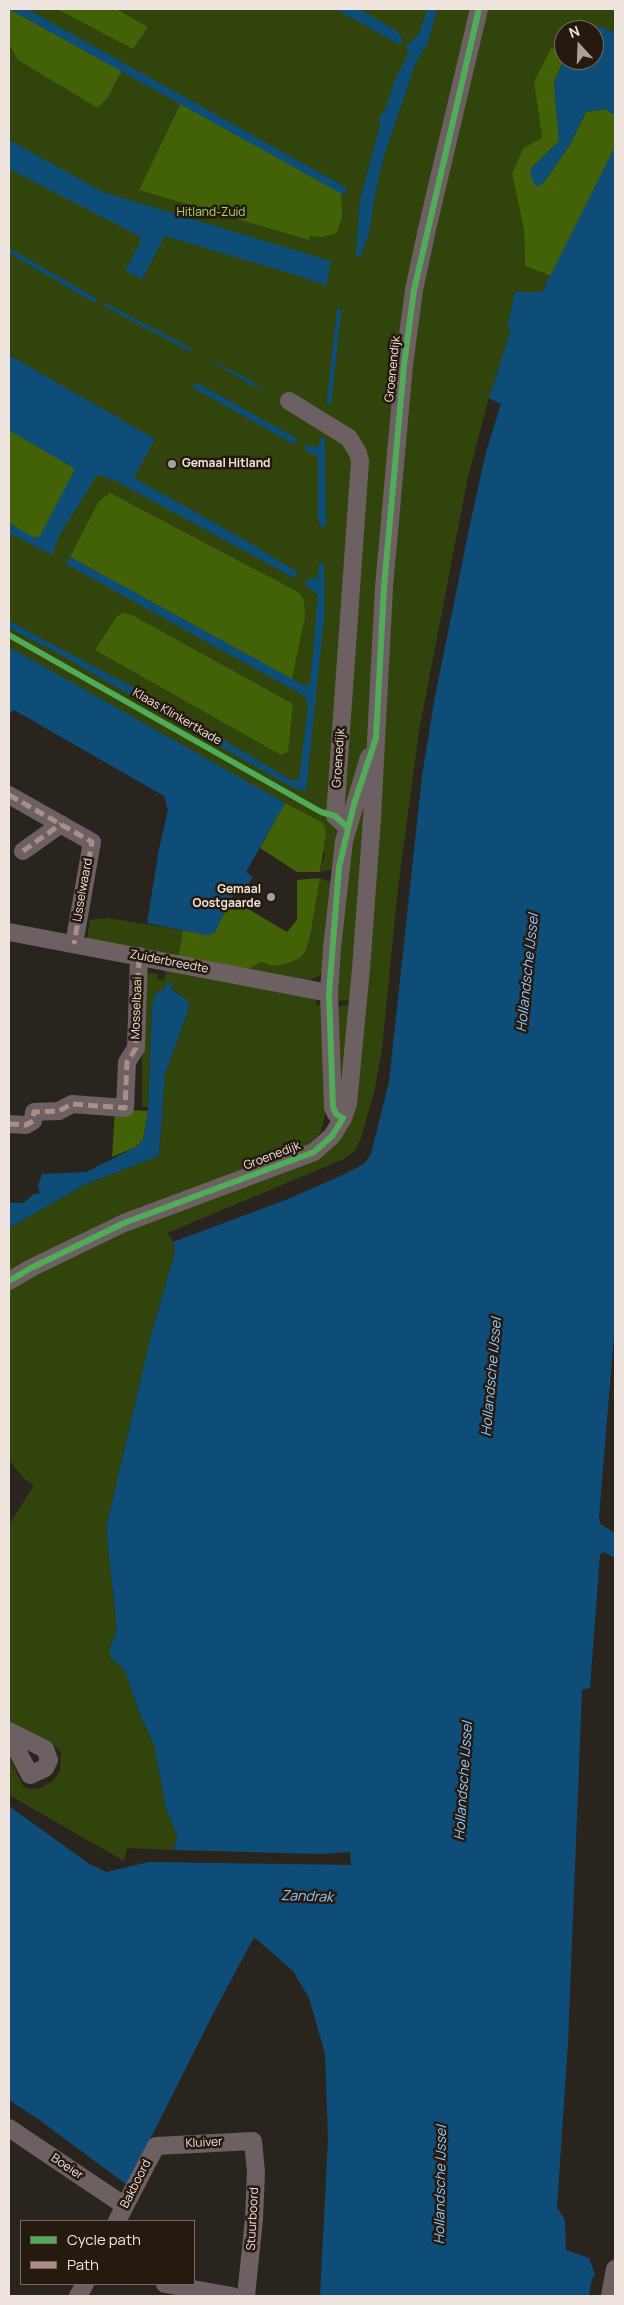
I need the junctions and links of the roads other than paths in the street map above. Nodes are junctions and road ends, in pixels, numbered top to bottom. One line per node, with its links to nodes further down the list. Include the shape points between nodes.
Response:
1 (479, 9): 3 (street, Groenendijk, via 414,290 404,364 385,578)
2 (295, 404): 6 (street, Groenedijk, via 349,438 360,460 335,816)
3 (376, 738): 6 (street, Groenedijk); 12 (street, Groenedijk, via 361,969 348,1104)
4 (9, 795): 5 (street, IJsselwaard)
5 (61, 824): 7 (street); 9 (street, IJsselwaard, via 92,842)
6 (348, 828): 11 (street, Groenedijk, via 340,867)
7 (23, 851)
8 (9, 932): 9 (street, Zuiderbreedte)
9 (74, 944): 10 (street, Zuiderbreedte)
10 (139, 956): 11 (street, Zuiderbreedte); 13 (street, Mosselbaai, via 136,1048 127,1062 125,1108 72,1104 59,1111 34,1112 33,1121 26,1125)
11 (328, 993): 12 (street, Groenedijk, via 334,1107 336,1114)
12 (343, 1118): 14 (street, Groenedijk, via 332,1136 314,1152 124,1223)
13 (9, 1124)
14 (9, 1281)
15 (9, 2128): 18 (street, Boeier)
16 (253, 2141): 17 (street, Kluiver); 22 (street, Stuurboord, via 256,2172 254,2219)
17 (156, 2146): 18 (street, Bakboord)
18 (121, 2214)
19 (615, 2270): 23 (street)
20 (172, 2285): 21 (street)
21 (232, 2296)
22 (246, 2296)
23 (610, 2296)

